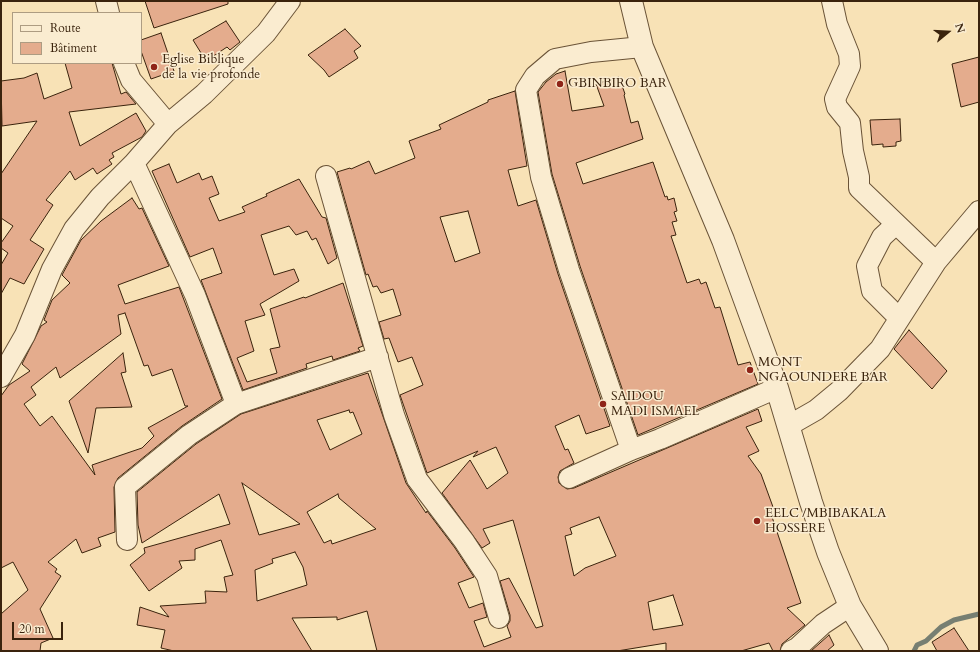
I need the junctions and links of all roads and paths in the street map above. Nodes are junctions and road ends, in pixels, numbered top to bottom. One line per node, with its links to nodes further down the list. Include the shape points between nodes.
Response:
1 (106, 1): 5 (street)
2 (290, 1): 8 (street, via 266,33 204,94)
3 (631, 1): 6 (street)
4 (832, 1): 12 (street, via 837,24 849,54 850,66 835,99 837,107 850,123 860,188)
5 (109, 12)
6 (642, 47): 17 (street, via 723,240); 20 (street, via 591,52 555,59 535,76 526,90 541,178 569,270)
7 (124, 64): 8 (street, via 131,80)
8 (168, 124): 9 (street)
9 (134, 163): 16 (street, via 100,197 74,229 52,269 25,336); 18 (street, via 195,295)
10 (326, 176): 15 (street)
11 (979, 211): 13 (street)
12 (896, 224): 13 (street); 14 (street, via 882,237 867,266 872,291)
13 (936, 262): 14 (street)
14 (899, 318): 19 (street, via 880,349 839,391 816,410)
15 (378, 357): 18 (street); 24 (street, via 394,415 417,479 487,576)
16 (1, 378)
17 (777, 388): 19 (street); 20 (street)
18 (236, 404): 22 (street, via 189,435 125,487)
19 (788, 426): 23 (street, via 826,544)
20 (631, 450): 21 (street)
21 (569, 478)
22 (127, 540)
23 (850, 606): 25 (street, via 823,624); 26 (street)
24 (499, 618)
25 (791, 651)
26 (877, 651)

